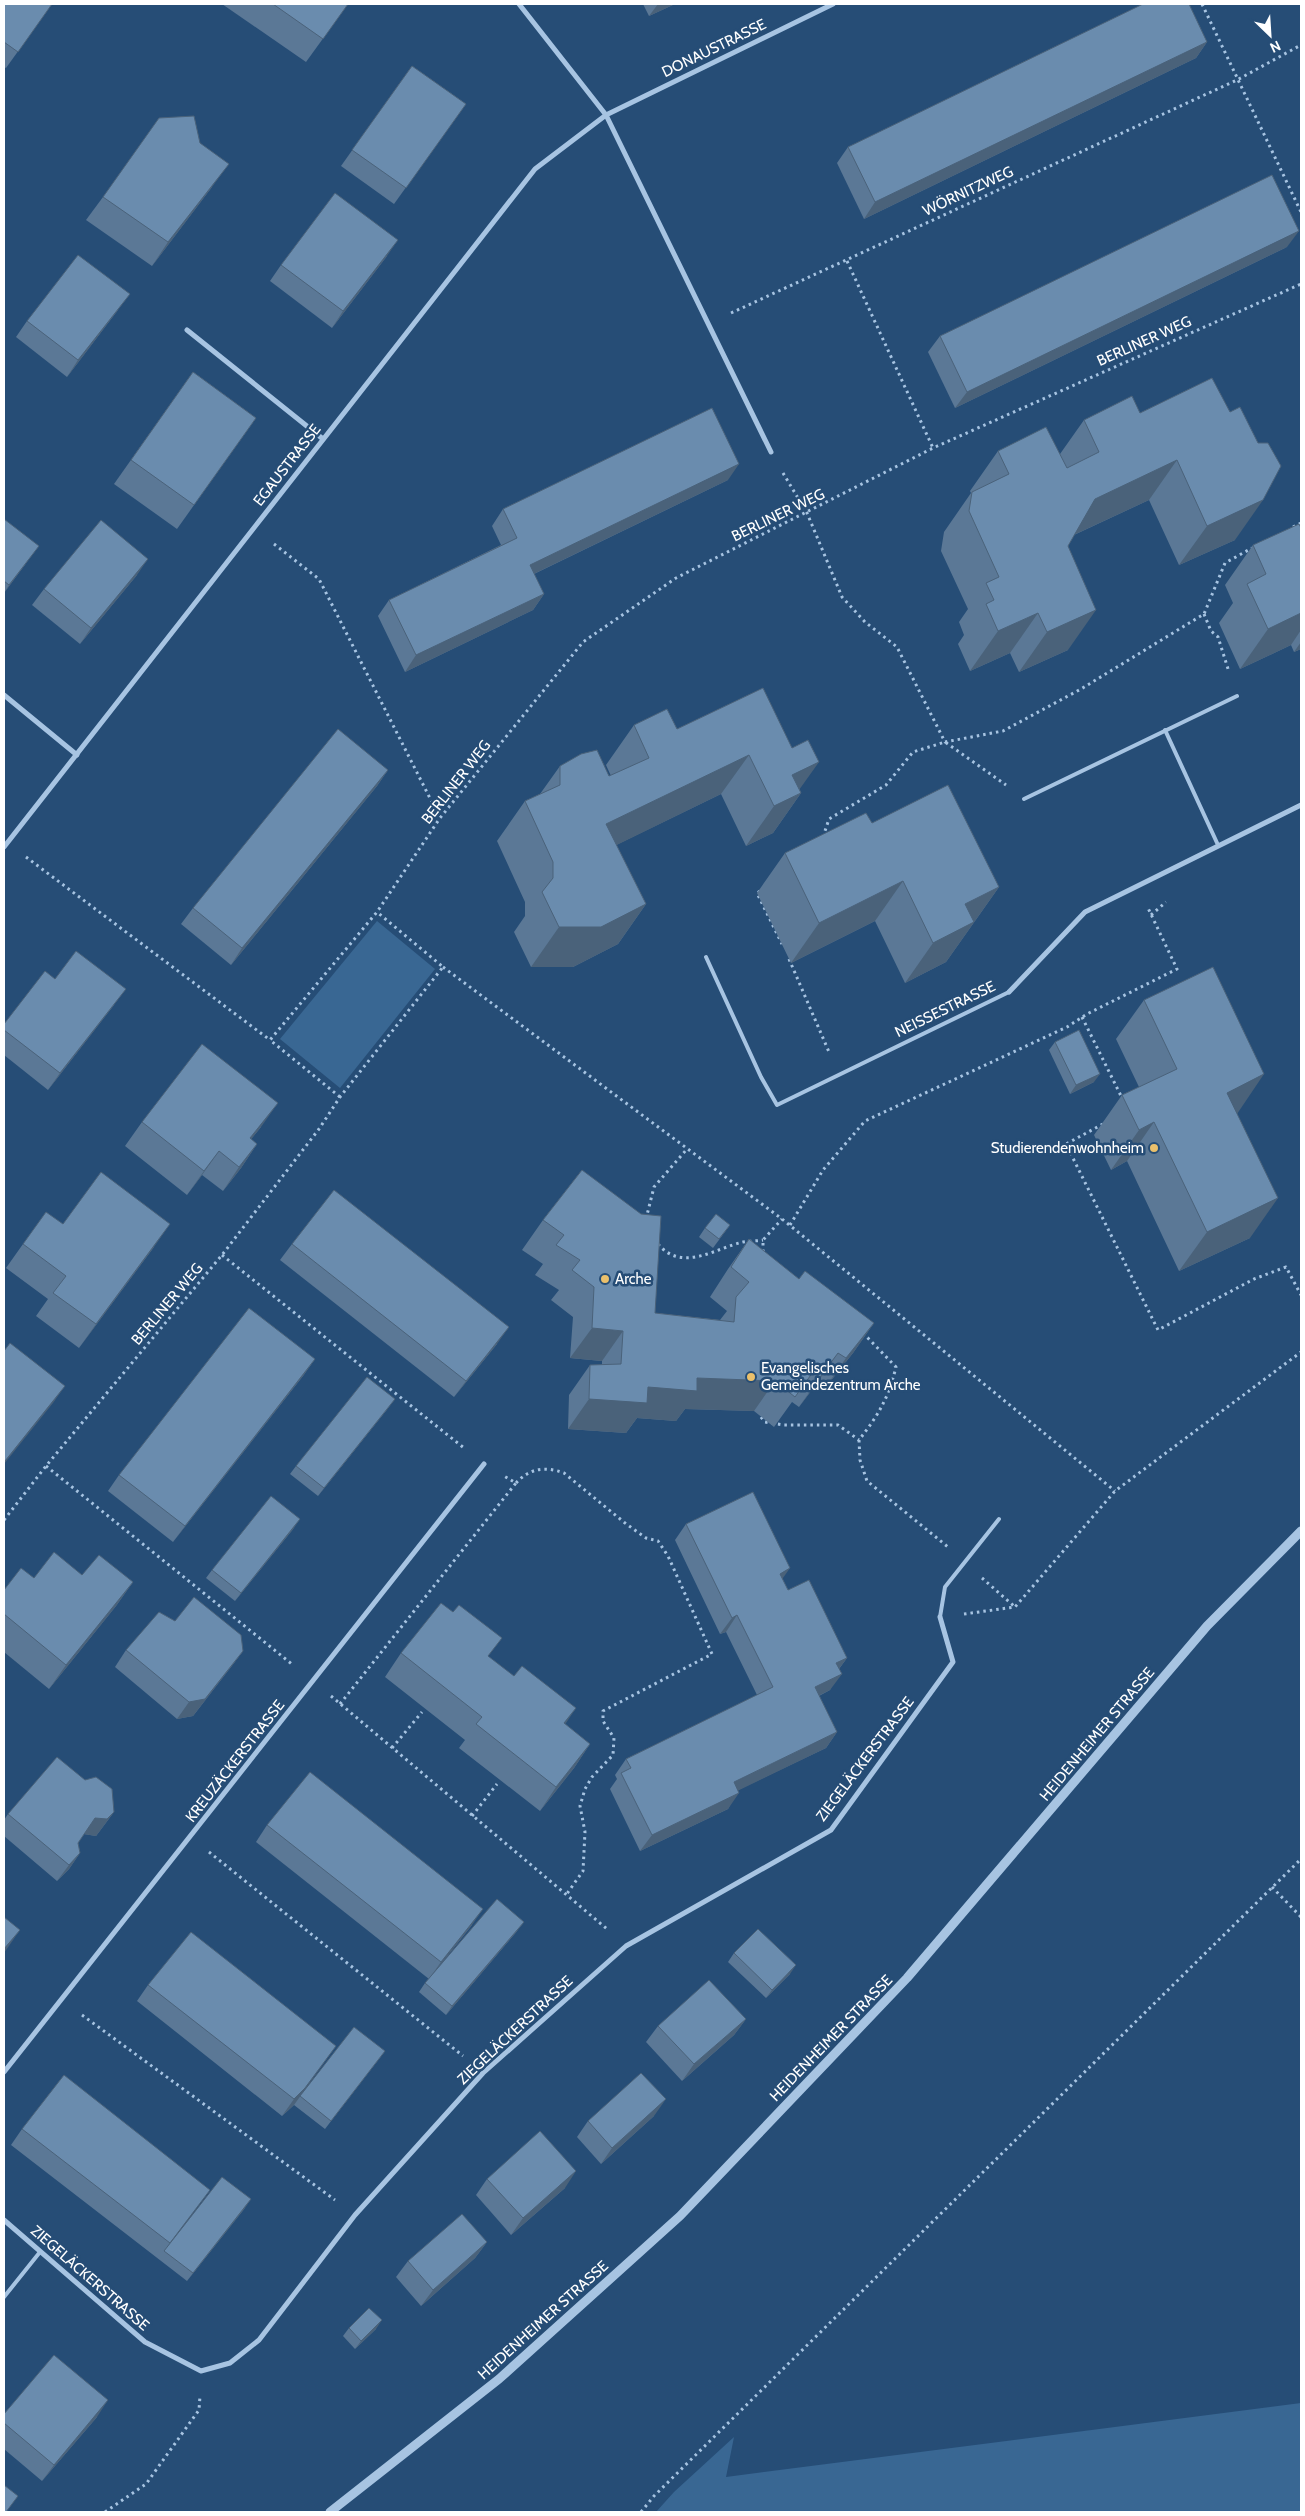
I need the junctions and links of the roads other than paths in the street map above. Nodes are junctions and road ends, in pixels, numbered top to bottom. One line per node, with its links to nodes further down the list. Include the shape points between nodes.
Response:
1 (519, 4): 3 (street)
2 (832, 4): 3 (street, DONAUSTRASSE)
3 (606, 115): 5 (street, EGAUSTRASSE, via 535,169); 6 (street)
4 (187, 330): 5 (street)
5 (323, 439): 10 (street, EGAUSTRASSE)
6 (771, 452)
7 (4, 694): 10 (street)
8 (1237, 696): 9 (lane)
9 (1165, 730): 11 (lane); 14 (lane)
10 (76, 755): 13 (street, EGAUSTRASSE)
11 (1024, 799)
12 (1301, 804): 14 (street, NEISSESTRASSE)
13 (6, 845)
14 (1218, 845): 16 (street, NEISSESTRASSE, via 1085,912)
15 (706, 957): 16 (lane, NEISSESTRASSE, via 777,1105)
16 (1009, 992)
17 (484, 1464): 21 (street, KREUZÄCKERSTRASSE)
18 (999, 1519): 20 (lane, via 945,1587)
19 (1301, 1531): 25 (street, HEIDENHEIMER STRASSE, via 1207,1626 907,1978 680,2216 499,2379)
20 (940, 1617): 23 (street, ZIEGELÄCKERSTRASSE, via 953,1662 831,1830 626,1946 483,2072 355,2215 259,2340 230,2363 201,2370 144,2342)
21 (4, 2072)
22 (4, 2220): 23 (street, ZIEGELÄCKERSTRASSE)
23 (40, 2252): 24 (lane)
24 (4, 2297)
25 (330, 2512)

